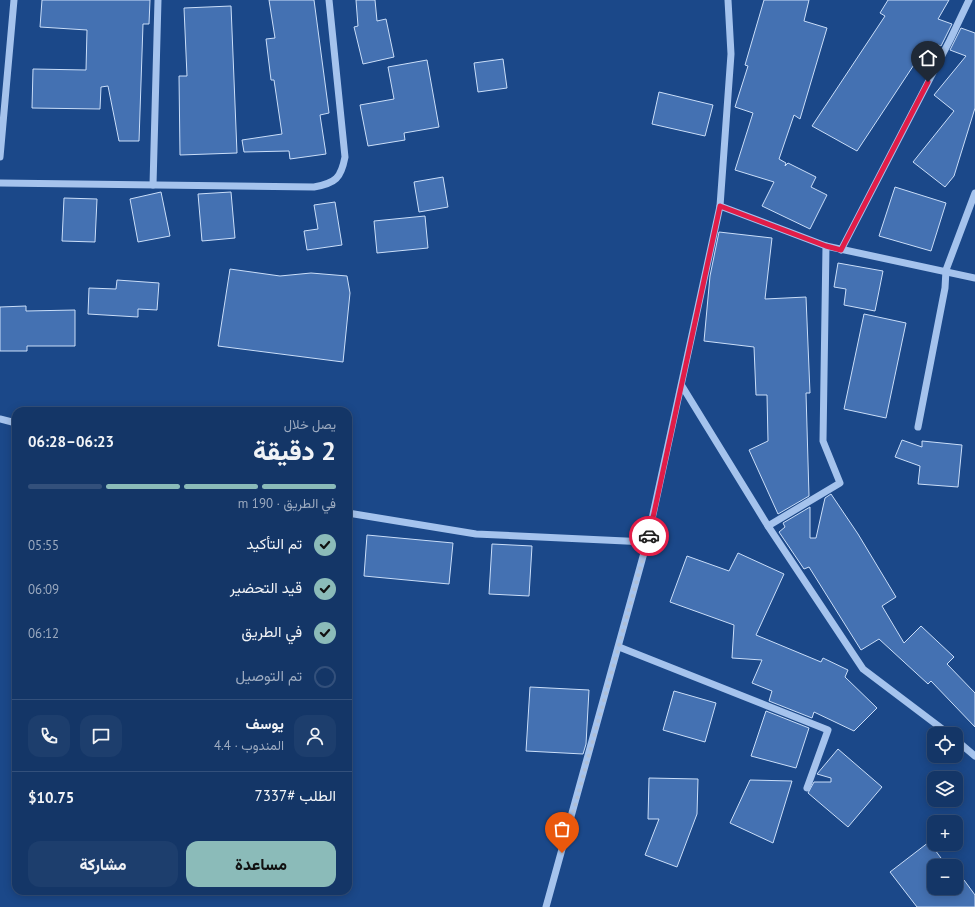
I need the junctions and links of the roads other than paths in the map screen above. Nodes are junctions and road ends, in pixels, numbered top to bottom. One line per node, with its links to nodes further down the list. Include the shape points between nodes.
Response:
1 (14, 0): 6 (street)
2 (158, 0): 8 (street)
3 (329, 0): 8 (street, via 345,157 342,171 334,180 330,184 314,187)
4 (728, 0): 10 (street, via 731,54)
5 (969, 0): 12 (street)
6 (0, 157)
7 (0, 183): 8 (street)
8 (153, 185)
9 (975, 193): 13 (street)
10 (720, 206): 11 (street); 15 (street)
11 (826, 246): 12 (street); 20 (street, via 823,442 840,483)
12 (841, 250): 13 (street)
13 (946, 270): 14 (street); 18 (street, via 945,288)
14 (975, 278)
15 (682, 386): 20 (street); 21 (street)
16 (0, 421): 17 (street)
17 (12, 422)
18 (918, 427)
19 (352, 514): 21 (street, via 476,534)
20 (768, 526): 23 (street, via 863,669)
21 (647, 542): 22 (street)
22 (619, 647): 26 (street, via 828,730); 27 (street)
23 (940, 727)
24 (963, 745): 25 (street)
25 (974, 752)
26 (807, 788)
27 (546, 907)

